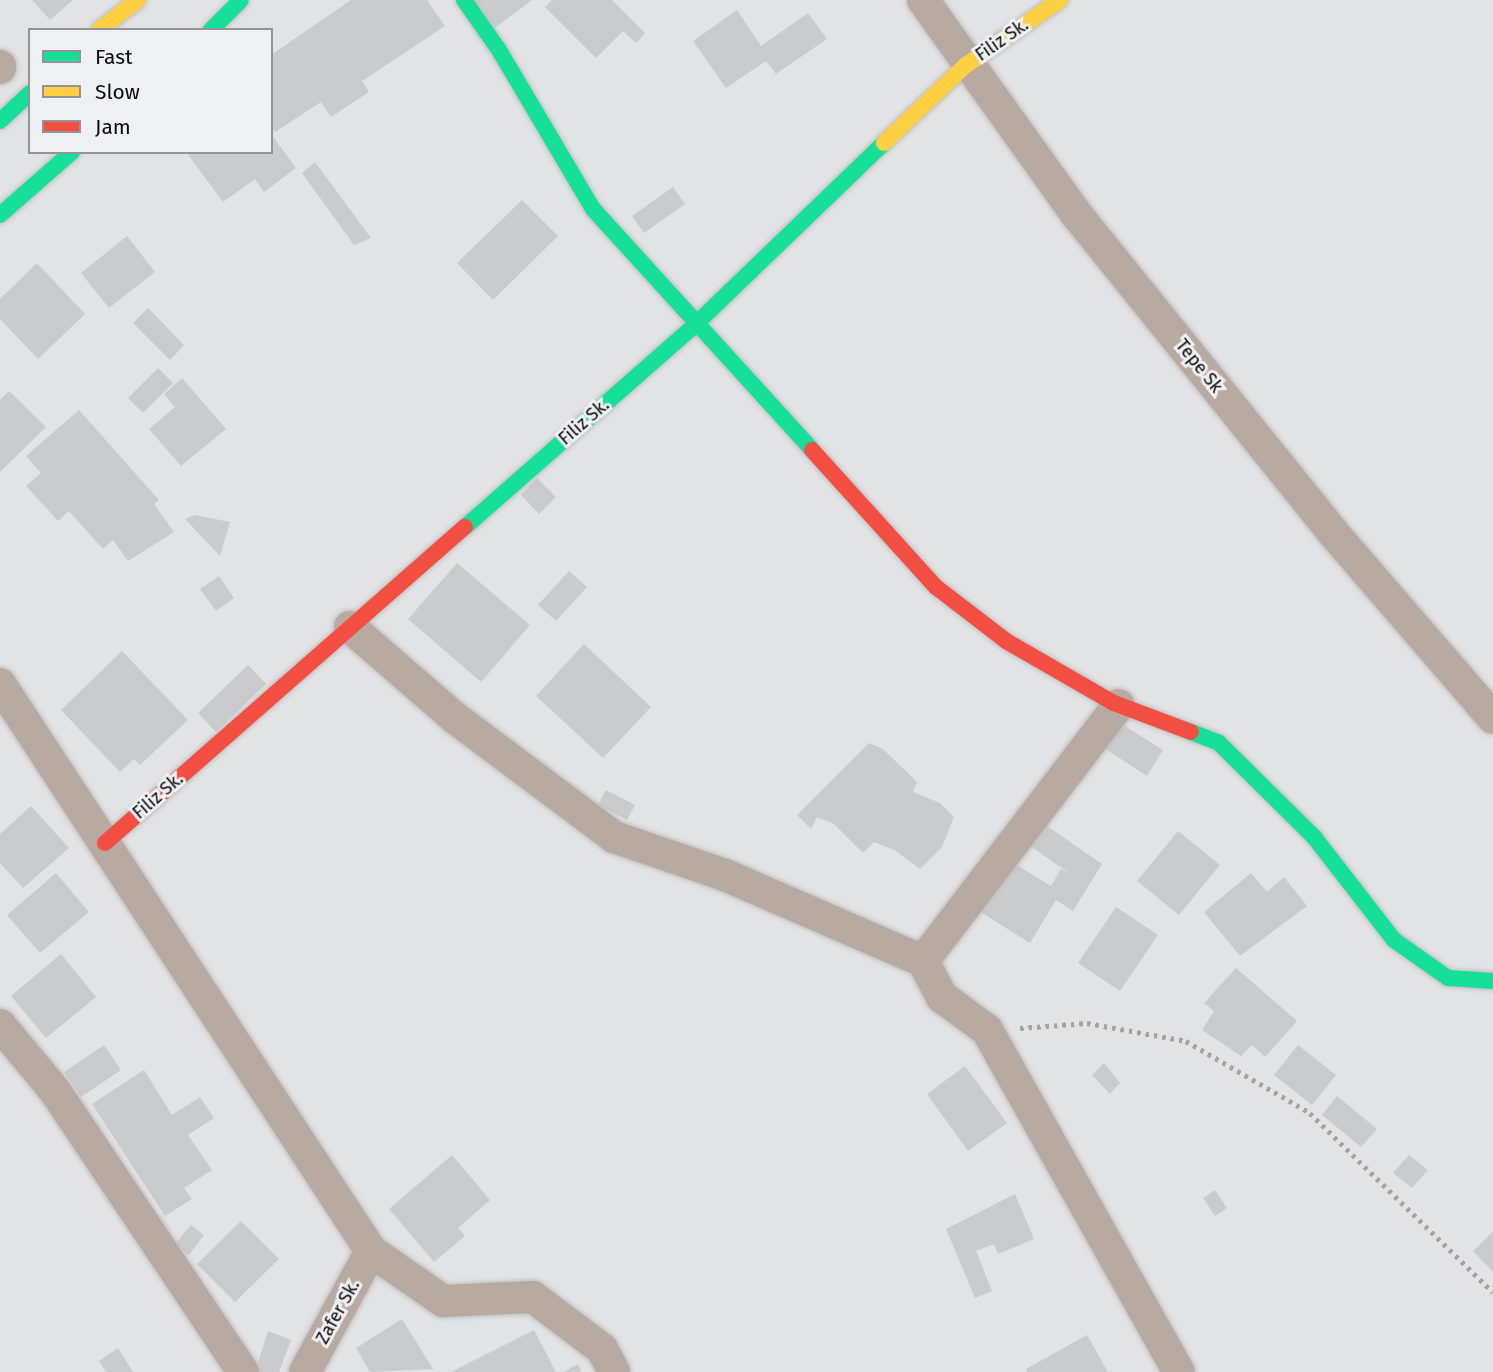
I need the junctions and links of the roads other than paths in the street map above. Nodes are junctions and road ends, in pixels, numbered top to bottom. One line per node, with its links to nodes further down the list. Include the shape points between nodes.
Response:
1 (138, 0): 6 (main road)
2 (241, 0): 7 (main road)
3 (464, 0): 13 (main road, via 499,50 593,209)
4 (923, 0): 8 (street, Tepe Sk)
5 (1060, 0): 8 (main road, Filiz Sk.)
6 (102, 28)
7 (213, 28)
8 (966, 65): 13 (main road, Filiz Sk.); 17 (street, Tepe Sk, via 1094,237 1336,536)
9 (28, 95): 10 (main road)
10 (0, 121)
11 (70, 154): 12 (main road)
12 (0, 215)
13 (698, 322): 14 (main road, Filiz Sk.); 16 (main road, via 936,587 1006,642)
14 (350, 627): 18 (main road, Filiz Sk.); 19 (street, via 455,718 614,837 726,875)
15 (0, 684): 18 (street)
16 (1119, 705): 19 (street); 20 (main road, via 1219,743 1314,837 1394,940 1448,978)
17 (1493, 718)
18 (105, 843): 22 (street)
19 (923, 961): 26 (street, via 943,997 987,1030)
20 (1493, 981)
21 (0, 1025): 23 (street, via 55,1091)
22 (371, 1251): 24 (street, Zafer Sk.); 25 (street, via 443,1301 533,1297 602,1349)
23 (243, 1372)
24 (305, 1372)
25 (614, 1372)
26 (1180, 1372)

